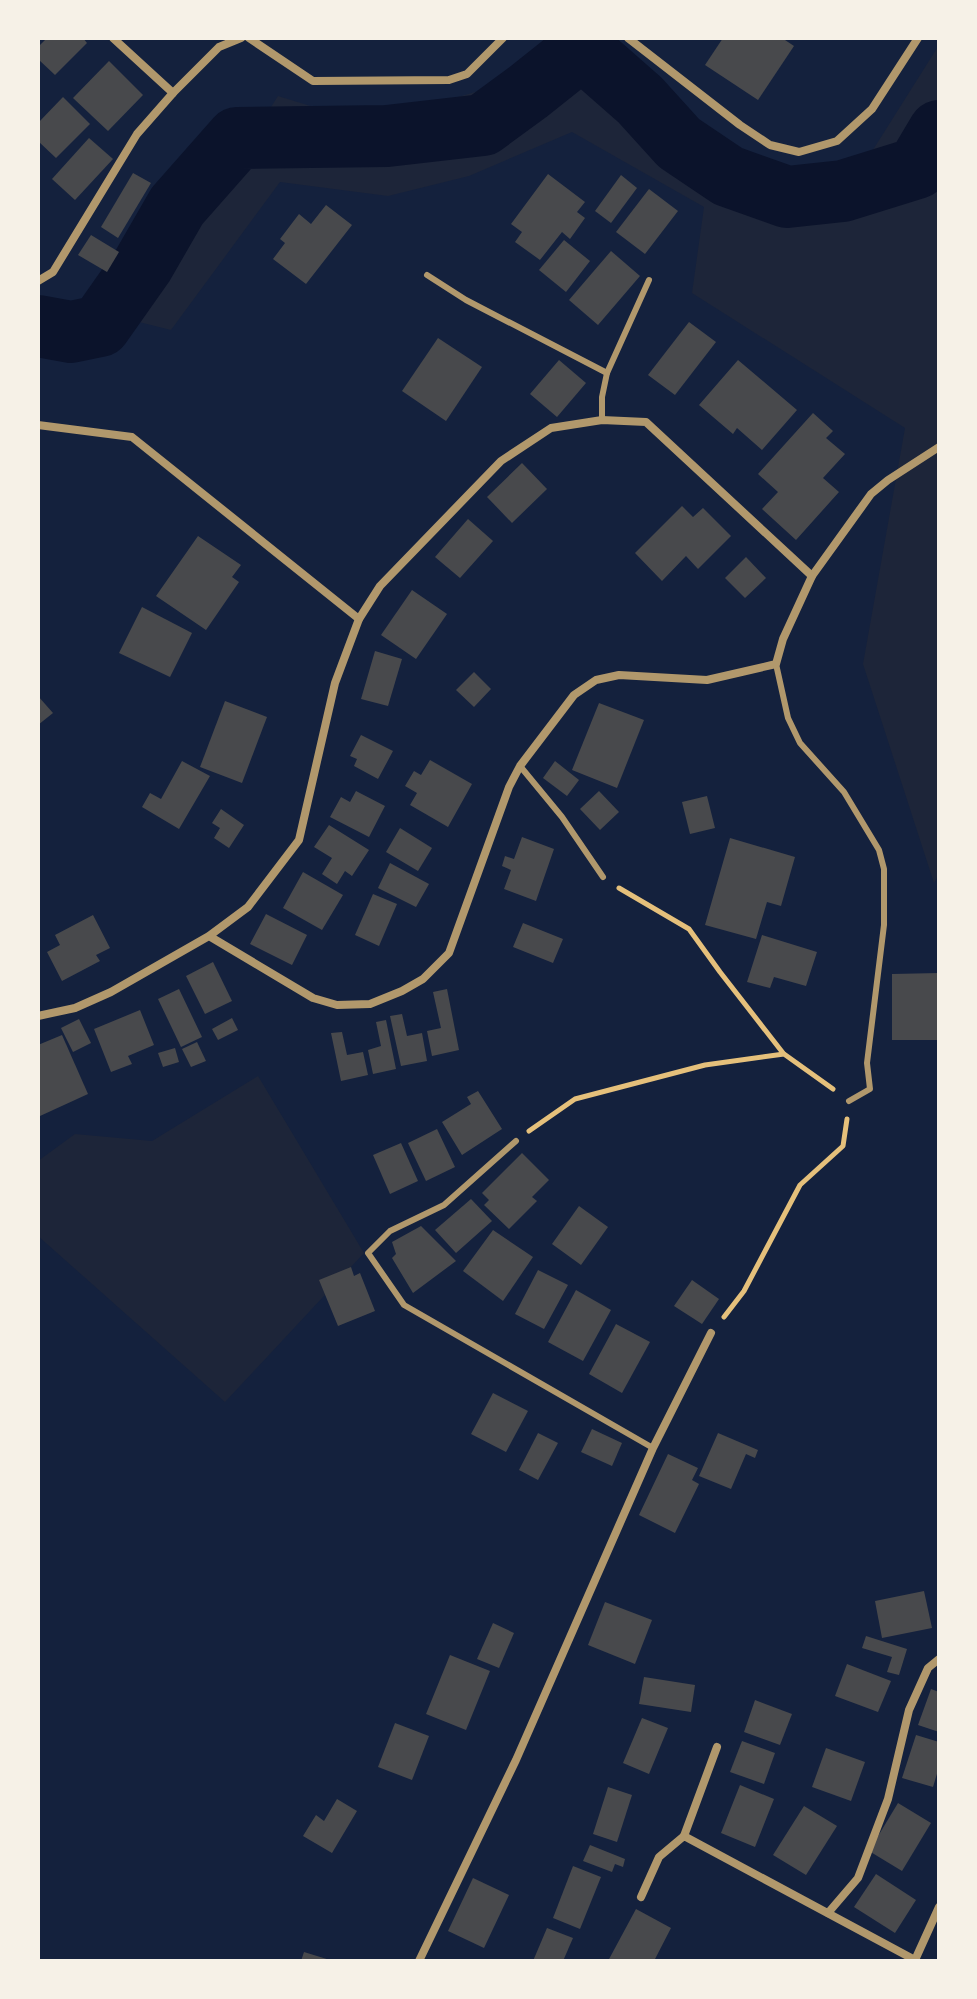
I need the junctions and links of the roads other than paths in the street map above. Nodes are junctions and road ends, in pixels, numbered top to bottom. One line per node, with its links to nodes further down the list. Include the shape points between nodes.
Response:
1 (113, 38): 7 (street)
2 (241, 38): 7 (street, via 219,47)
3 (249, 38): 4 (street, via 313,81 449,80 467,74)
4 (503, 38)
5 (628, 38): 6 (street, via 740,125 770,145 799,152 837,141 872,109)
6 (918, 38)
7 (173, 93): 10 (street, via 137,134 53,272)
8 (427, 275): 11 (lane)
9 (649, 280): 11 (lane)
10 (38, 281)
11 (607, 373): 12 (lane)
12 (602, 420): 15 (street, via 646,422); 16 (street, via 551,428 501,461 380,586)
13 (38, 425): 16 (street, via 132,437)
14 (939, 447): 15 (street, via 871,494)
15 (812, 576): 17 (street)
16 (359, 619): 20 (street, via 335,683 299,840 248,907)
17 (776, 664): 18 (street, via 707,680 619,675 596,680 574,695); 22 (lane, via 788,718 800,743 844,792 879,850 884,869 884,925 867,1063 870,1089)
18 (520, 766): 19 (lane); 20 (street, via 449,953 402,991 370,1004 337,1005 313,998)
19 (603, 877)
20 (209, 936): 21 (street, via 99,997)
21 (38, 1016)
22 (849, 1101)
23 (516, 1141): 25 (lane, via 444,1205 390,1231 368,1253 404,1305)
24 (711, 1333): 25 (street)
25 (653, 1448): 32 (street, via 516,1760)
26 (939, 1659): 31 (street, via 928,1668 909,1710 888,1799 858,1878)
27 (717, 1747): 28 (street)
28 (684, 1836): 29 (street, via 659,1857); 31 (street)
29 (641, 1897)
30 (939, 1907): 31 (street, via 915,1960)
31 (828, 1913)
32 (419, 1961)

